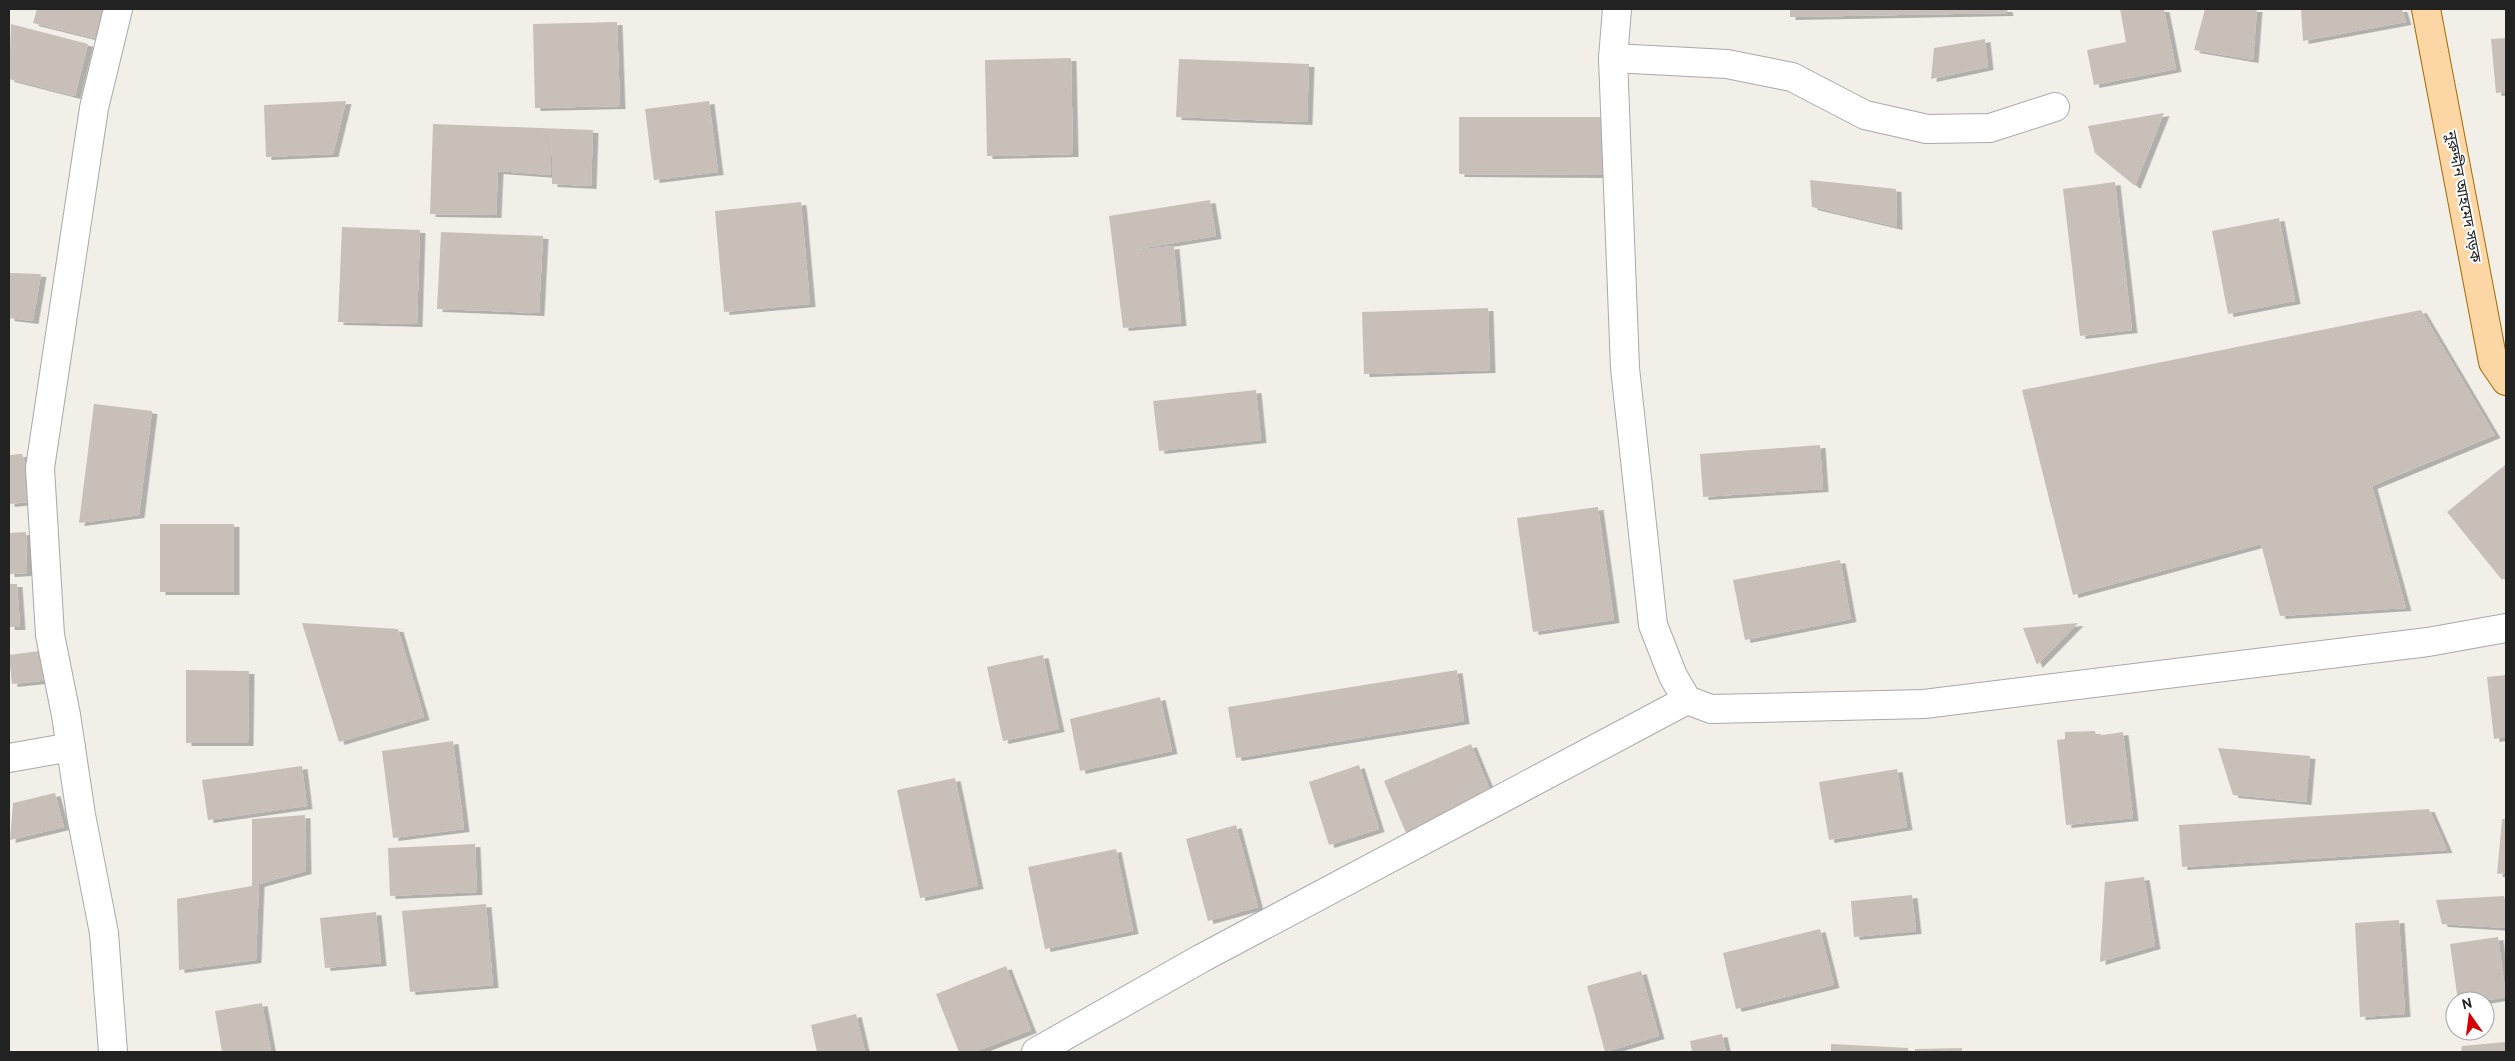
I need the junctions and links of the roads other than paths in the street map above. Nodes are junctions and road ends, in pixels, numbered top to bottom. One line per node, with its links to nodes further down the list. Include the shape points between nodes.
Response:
1 (118, 9): 9 (street, via 94,108 40,468 50,634)
2 (1617, 9): 4 (street)
3 (2426, 9): 6 (main road, নুরুদ্দীন আহমেদ সড়ক, via 2493,362)
4 (1613, 58): 5 (street, via 1727,64 1792,77 1865,115 1927,129 1990,128); 8 (street, via 1625,368 1653,624)
5 (2054, 107)
6 (2506, 381)
7 (2506, 628): 8 (street, via 2428,642 1924,704 1711,709)
8 (1686, 700): 12 (street, via 1202,958)
9 (71, 747): 10 (street); 11 (street, via 104,933)
10 (9, 758)
11 (113, 1052)
12 (1036, 1052)

